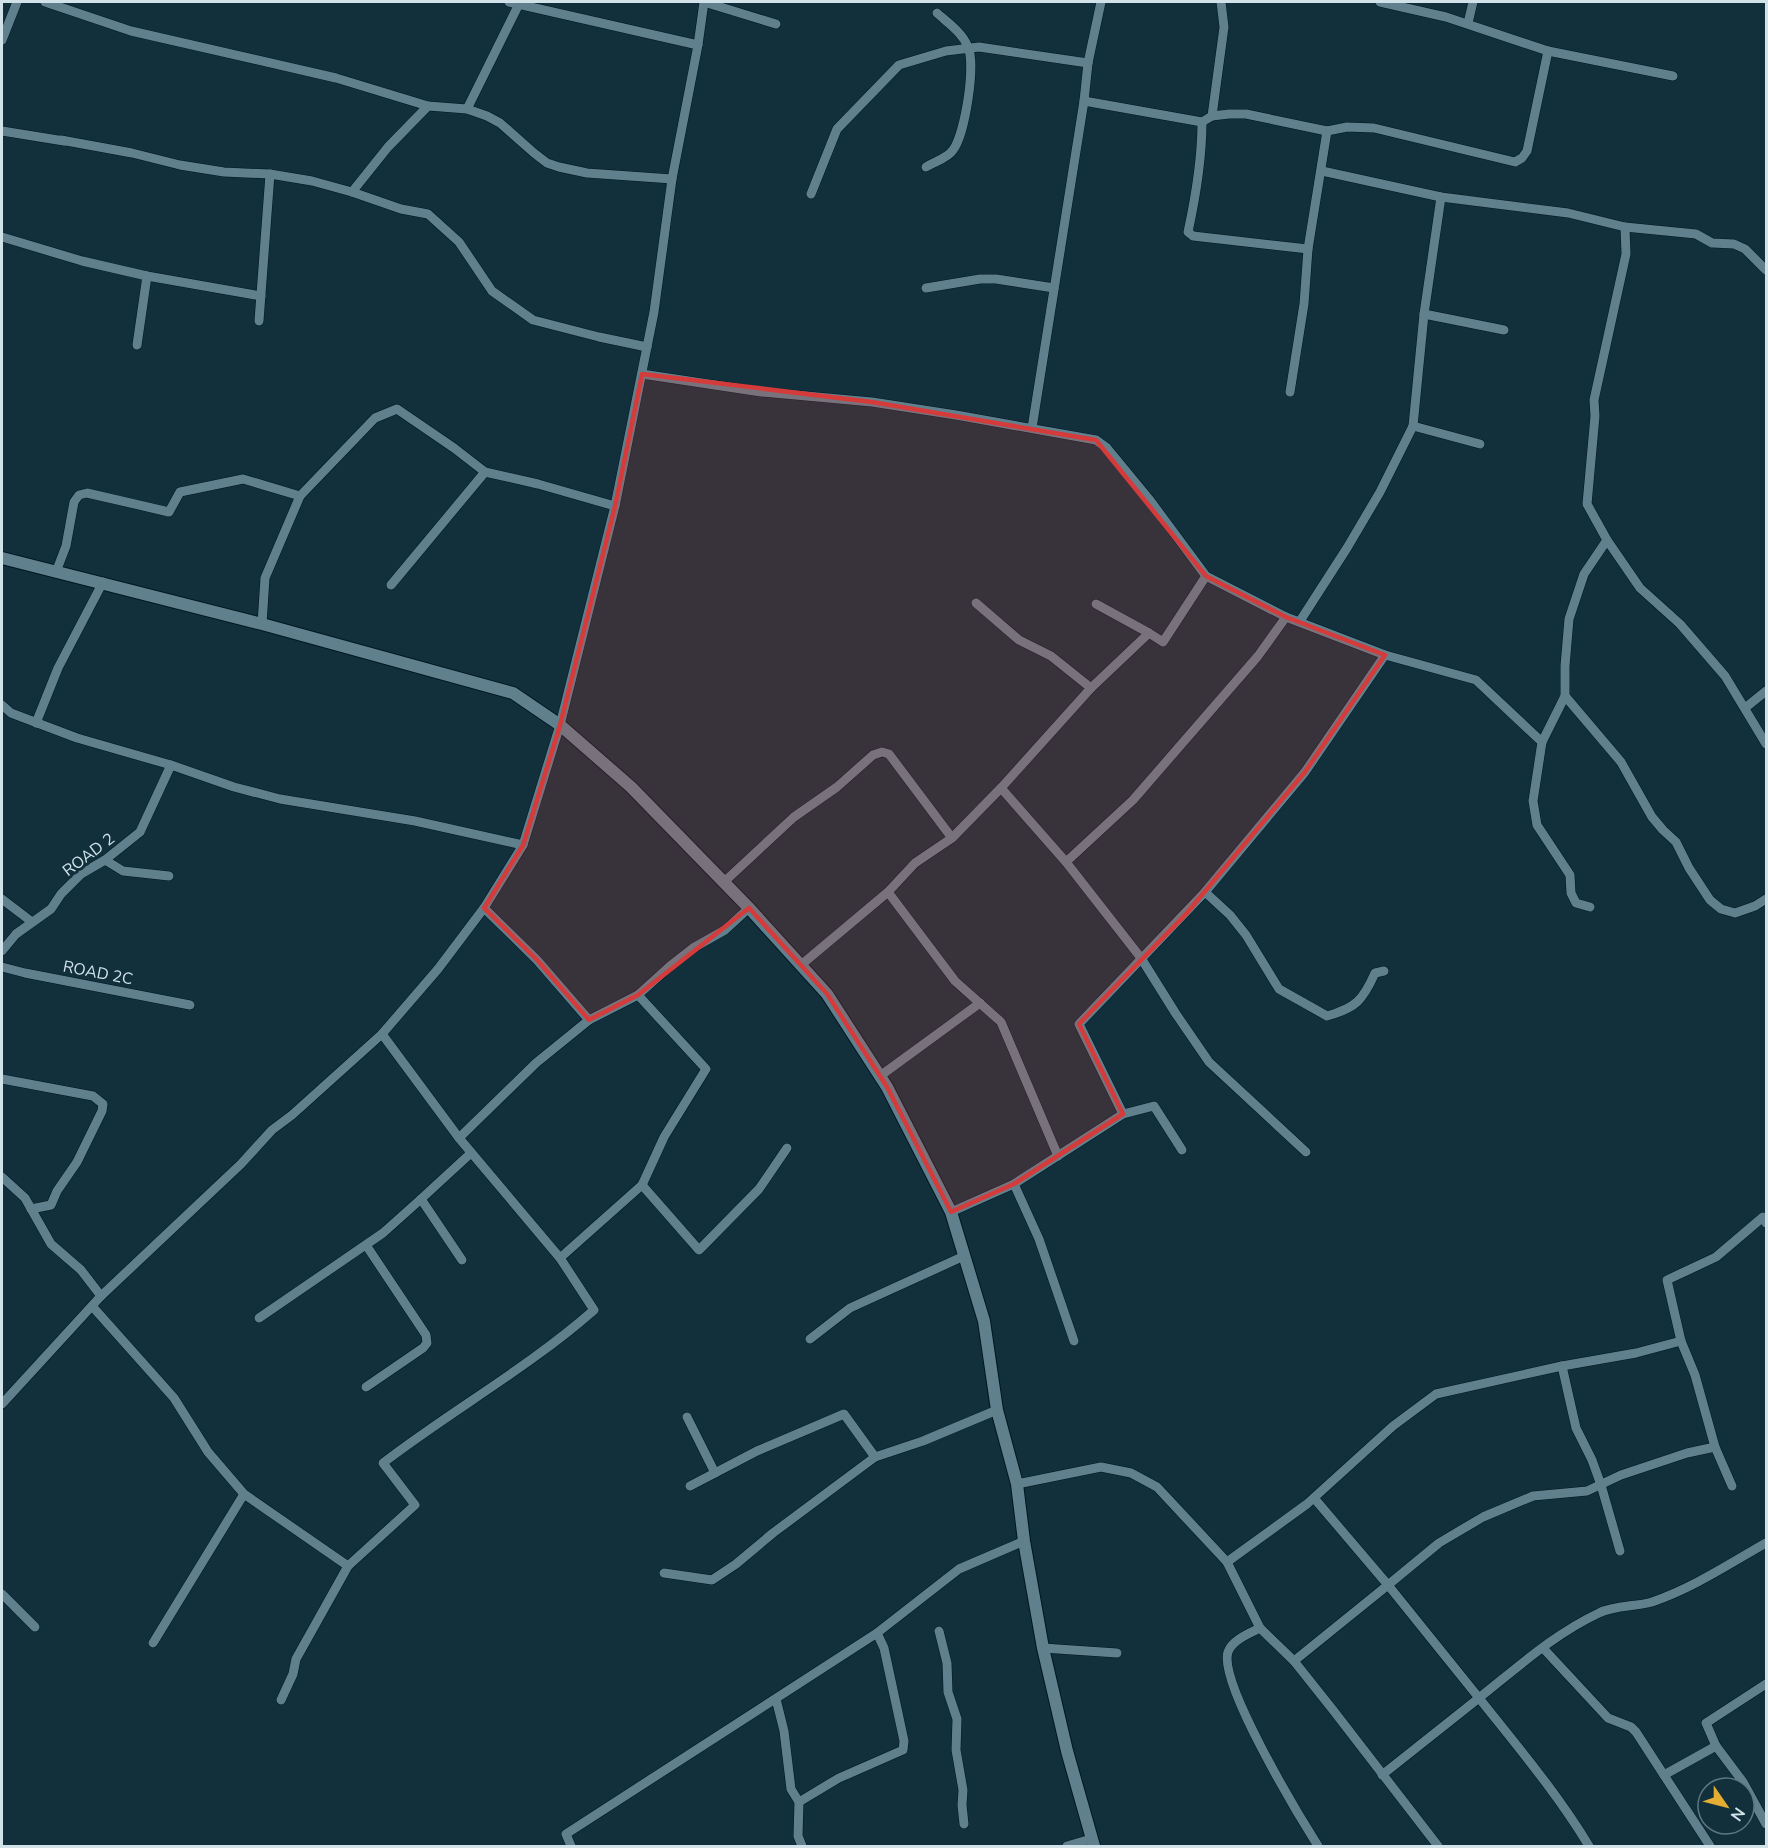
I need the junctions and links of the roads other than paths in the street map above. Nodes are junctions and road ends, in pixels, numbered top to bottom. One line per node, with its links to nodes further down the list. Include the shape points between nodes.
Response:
1 (17, 2): 13 (street)
2 (45, 2): 20 (street, via 131,31 336,78)
3 (509, 2): 9 (street)
4 (704, 2): 12 (street); 14 (street)
5 (1101, 2): 17 (street)
6 (1221, 2): 22 (street, via 1224,27)
7 (1380, 2): 11 (street)
8 (1473, 2): 11 (street)
9 (519, 3): 14 (street); 21 (street)
10 (937, 13): 15 (street, via 960,33)
11 (1468, 23): 16 (street)
12 (776, 24)
13 (2, 40)
14 (698, 45): 31 (street)
15 (969, 48): 17 (street); 28 (street, via 970,90 959,141 952,153); 33 (street, via 899,65 837,129)
16 (1548, 51): 18 (street); 25 (street, via 1527,151 1515,162 1374,128)
17 (1088, 63): 19 (street)
18 (1673, 76)
19 (1084, 101): 23 (street); 41 (street)
20 (428, 106): 21 (street); 32 (street)
21 (467, 110): 31 (street, via 500,123 553,165 587,173)
22 (1212, 117): 23 (street); 25 (street, via 1246,114)
23 (1202, 122): 37 (street, via 1202,152 1188,232 1193,236)
24 (2, 131): 27 (street)
25 (1327, 131): 29 (street)
26 (61, 140): 27 (street)
27 (132, 153): 30 (street, via 224,172)
28 (926, 167)
29 (1322, 171): 34 (street); 37 (street)
30 (270, 174): 32 (street); 42 (street)
31 (672, 179): 47 (street)
32 (352, 192): 47 (street, via 428,214 459,242 492,291 533,320)
33 (811, 194)
34 (1441, 196): 35 (street, via 1568,213); 43 (street)
35 (1625, 227): 38 (street, via 1696,234 1712,243 1734,244); 56 (street, via 1626,254 1594,400 1587,504)
36 (2, 237): 39 (street)
37 (1308, 249): 49 (street)
38 (1767, 270)
39 (147, 276): 42 (street); 46 (street)
40 (926, 288): 41 (street, via 996,279)
41 (1054, 288): 51 (street)
42 (261, 296): 44 (street)
43 (1424, 314): 45 (street); 50 (street)
44 (260, 321)
45 (1504, 330)
46 (137, 345)
47 (647, 346): 48 (street)
48 (642, 374): 51 (street, via 761,392 872,402); 55 (street)
49 (1290, 392)
50 (1413, 426): 52 (street); 65 (street, via 1380,492)
51 (1032, 428): 59 (street, via 1096,440 1107,448)
52 (1479, 444)
53 (485, 472): 54 (street, via 397,409 375,418); 55 (street); 61 (street)
54 (300, 496): 58 (street, via 243,479 180,492 169,512 82,494 74,502 66,546); 66 (street, via 265,578)
55 (615, 506): 75 (street)
56 (1607, 540): 71 (street, via 1584,574 1569,619); 73 (street, via 1640,588 1680,624 1725,676)
57 (2, 558): 58 (street)
58 (56, 572): 60 (street)
59 (1206, 576): 64 (street); 67 (street, via 1163,642)
60 (104, 582): 66 (street); 74 (street, via 58,668)
61 (391, 585)
62 (976, 603): 69 (street, via 1019,640 1051,656)
63 (1096, 604): 67 (street)
64 (1286, 617): 65 (street); 83 (street, via 1258,656 1133,800)
65 (1300, 621): 68 (street)
66 (262, 624): 75 (street, via 513,693)
67 (1149, 633): 69 (street)
68 (1385, 655): 76 (street, via 1476,680); 87 (street, via 1305,772)
69 (1091, 688): 79 (street)
70 (1767, 691): 73 (street)
71 (1565, 696): 76 (street); 89 (street, via 1621,762 1652,817 1676,842 1710,900 1735,913)
72 (2, 705): 74 (street)
73 (1745, 708): 77 (street)
74 (36, 723): 78 (street)
75 (560, 725): 81 (street); 85 (street, via 632,787)
76 (1542, 742): 90 (street, via 1533,801 1537,825 1570,876 1576,903)
77 (1767, 744)
78 (171, 765): 81 (street, via 234,788 280,799 415,821); 82 (street, ROAD 2, via 140,832)
79 (1002, 788): 80 (street); 83 (street)
80 (952, 838): 85 (street, via 890,754 882,752 794,817); 86 (street, via 915,862)
81 (523, 845): 91 (street)
82 (105, 860): 84 (street, via 123,871); 93 (street, ROAD 2, via 81,874 51,909)
83 (1066, 862): 95 (street)
84 (169, 876)
85 (724, 882): 92 (street)
86 (888, 892): 96 (street); 100 (street, via 955,981)
87 (1205, 892): 95 (street); 98 (street, via 1246,935 1279,989 1327,1016 1356,1003 1375,973)
88 (2, 899): 93 (street)
89 (1767, 899)
90 (1590, 907)
91 (484, 908): 102 (street, via 537,960); 103 (street)
92 (749, 908): 96 (street); 99 (street, via 725,930 670,966)
93 (32, 922): 94 (street, ROAD 2)
94 (2, 951)
95 (1141, 958): 106 (street, via 1079,1024); 110 (street, via 1209,1062)
96 (801, 965): 104 (street, via 827,994)
97 (2, 967): 101 (street, ROAD 2C)
98 (1384, 971)
99 (638, 995): 102 (street); 115 (street, via 706,1069 664,1137)
100 (980, 1003): 104 (street); 112 (street, via 1001,1023)
101 (190, 1005)
102 (589, 1020): 107 (street, via 536,1063)
103 (382, 1034): 107 (street); 124 (street, via 272,1130)
104 (880, 1076): 118 (street)
105 (2, 1079): 117 (street, via 93,1096 103,1104 51,1205)
106 (1123, 1114): 109 (street, via 1154,1106); 112 (street)
107 (459, 1138): 111 (street)
108 (787, 1149): 115 (street, via 759,1189 699,1250)
109 (1182, 1149)
110 (1306, 1152)
111 (471, 1153): 116 (street); 122 (street)
112 (1058, 1156): 114 (street)
113 (2, 1178): 117 (street, via 25,1198)
114 (1014, 1184): 118 (street); 128 (street, via 1039,1239)
115 (642, 1185): 122 (street)
116 (422, 1199): 120 (street); 123 (street)
117 (31, 1209): 124 (street, via 51,1244 81,1270)
118 (951, 1212): 121 (street)
119 (1765, 1219): 129 (street, via 1716,1257 1667,1280)
120 (366, 1245): 126 (street); 131 (street, via 428,1343)
121 (964, 1256): 127 (street, via 850,1308); 133 (street, via 984,1321)
122 (560, 1258): 148 (street, via 594,1310 561,1339 383,1463 415,1505)
123 (462, 1260)
124 (101, 1296): 125 (street)
125 (92, 1305): 132 (street); 142 (street, via 174,1398 208,1452)
126 (259, 1318)
127 (810, 1339)
128 (1074, 1341)
129 (1681, 1341): 130 (street); 135 (street)
130 (1562, 1366): 139 (street, via 1576,1428); 143 (street, via 1436,1394 1393,1426)
131 (366, 1387)
132 (2, 1404)
133 (997, 1410): 136 (street); 138 (street)
134 (687, 1417): 137 (street)
135 (1715, 1447): 139 (street, via 1687,1453); 141 (street)
136 (875, 1457): 137 (street, via 844,1413 757,1450); 149 (street, via 712,1580)
137 (715, 1473): 140 (street)
138 (1017, 1484): 144 (street); 147 (street, via 1101,1467 1131,1473 1157,1486)
139 (1601, 1485): 146 (street); 150 (street, via 1587,1491 1533,1496 1483,1517 1439,1543)
140 (690, 1486)
141 (1731, 1486)
142 (244, 1494): 148 (street); 156 (street)
143 (1314, 1498): 147 (street); 150 (street)
144 (1024, 1541): 155 (street, via 959,1569); 157 (street)
145 (1767, 1543): 158 (street, via 1684,1590 1650,1602 1602,1611)
146 (1620, 1551)
147 (1227, 1562): 153 (street)
148 (348, 1566): 164 (street, via 296,1659)
149 (664, 1574)
150 (1388, 1585): 160 (street); 162 (street)
151 (2, 1594): 152 (street)
152 (35, 1626)
153 (1260, 1628): 160 (street); 175 (street, via 1228,1651 1226,1667 1264,1751)
154 (939, 1631): 169 (street, via 948,1663 948,1692 957,1719 956,1750)
155 (877, 1633): 163 (street); 168 (street, via 884,1648 903,1750 839,1778)
156 (153, 1643)
157 (1043, 1648): 159 (street); 171 (street)
158 (1543, 1648): 162 (street); 167 (street, via 1608,1718 1631,1727)
159 (1117, 1653)
160 (1294, 1661): 166 (street)
161 (1767, 1684): 165 (street, via 1706,1722)
162 (1479, 1698): 166 (street); 177 (street, via 1548,1785)
163 (776, 1699): 168 (street, via 792,1789); 172 (street, via 566,1834)
164 (281, 1700)
165 (1716, 1746): 167 (street); 170 (street)
166 (1382, 1775): 176 (street)
167 (1664, 1775): 178 (street)
168 (799, 1802): 173 (street, via 798,1836)
169 (964, 1824)
170 (1767, 1824)
171 (1092, 1843): 174 (street)
172 (571, 1846)
173 (802, 1846)
174 (1067, 1846)
175 (1318, 1846)
176 (1438, 1846)
177 (1588, 1846)
178 (1710, 1846)

